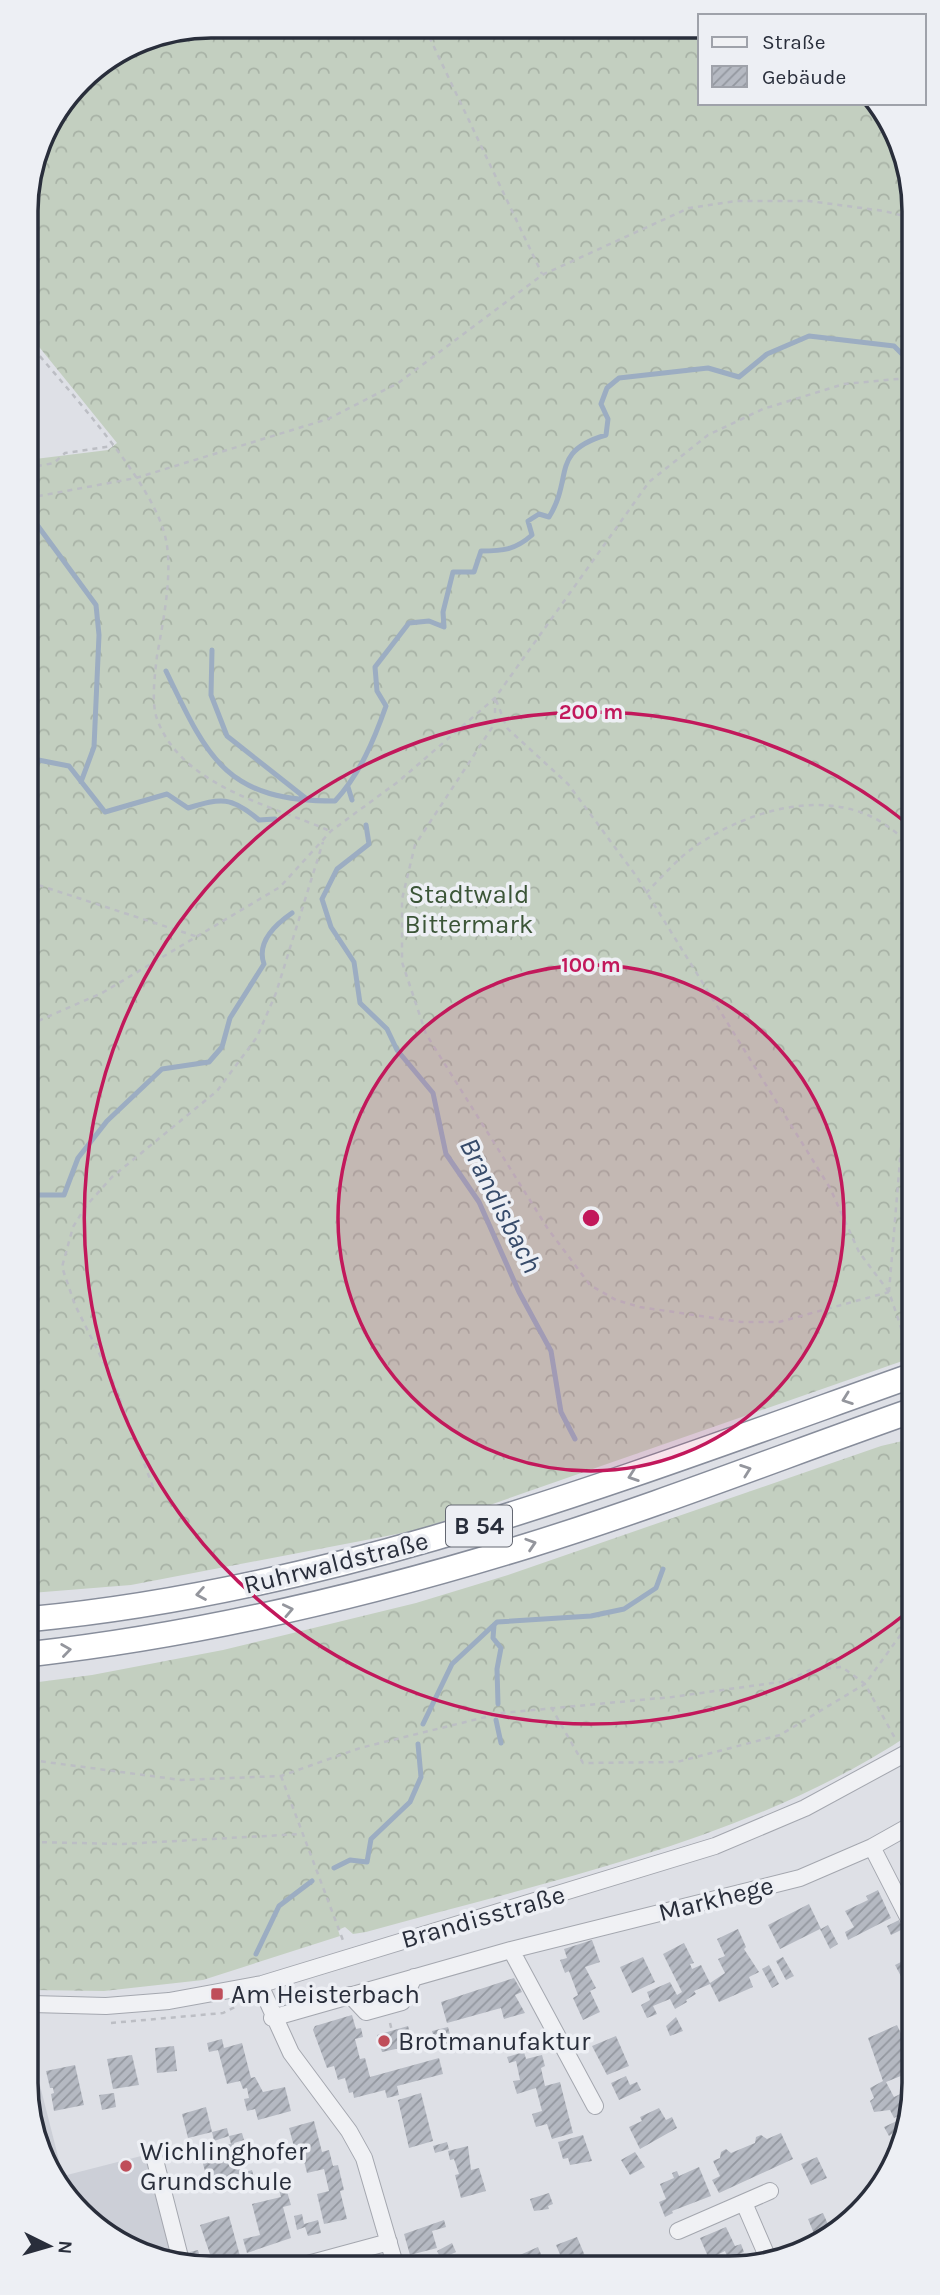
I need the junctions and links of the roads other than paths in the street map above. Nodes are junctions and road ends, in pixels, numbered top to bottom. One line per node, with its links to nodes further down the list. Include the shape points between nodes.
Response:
1 (901, 1379): 3 (highway, Ruhrwaldstraße / B 54, one-way to 3, via 429,1542 220,1591)
2 (901, 1414): 4 (highway, B 54, one-way to 2, via 232,1622 405,1582 529,1545)
3 (38, 1618)
4 (38, 1653)
5 (901, 1756): 10 (street, Brandisstraße, via 805,1808 715,1846)
6 (901, 1831): 7 (street, Markhege)
7 (873, 1846): 8 (street); 9 (street, Markhege, via 800,1878)
8 (901, 1903)
9 (511, 1950): 12 (street, Markhege); 13 (street)
10 (260, 1984): 11 (street, Brandisstraße, via 169,2001); 12 (street)
11 (38, 2004)
12 (272, 2018): 18 (street, via 290,2053 364,2158)
13 (595, 2106)
14 (153, 2156): 20 (street)
15 (770, 2191): 16 (street)
16 (744, 2203): 17 (street); 19 (street)
17 (678, 2231)
18 (389, 2242): 21 (street); 22 (street)
19 (765, 2252)
20 (179, 2253)
21 (337, 2256)
22 (393, 2256)

